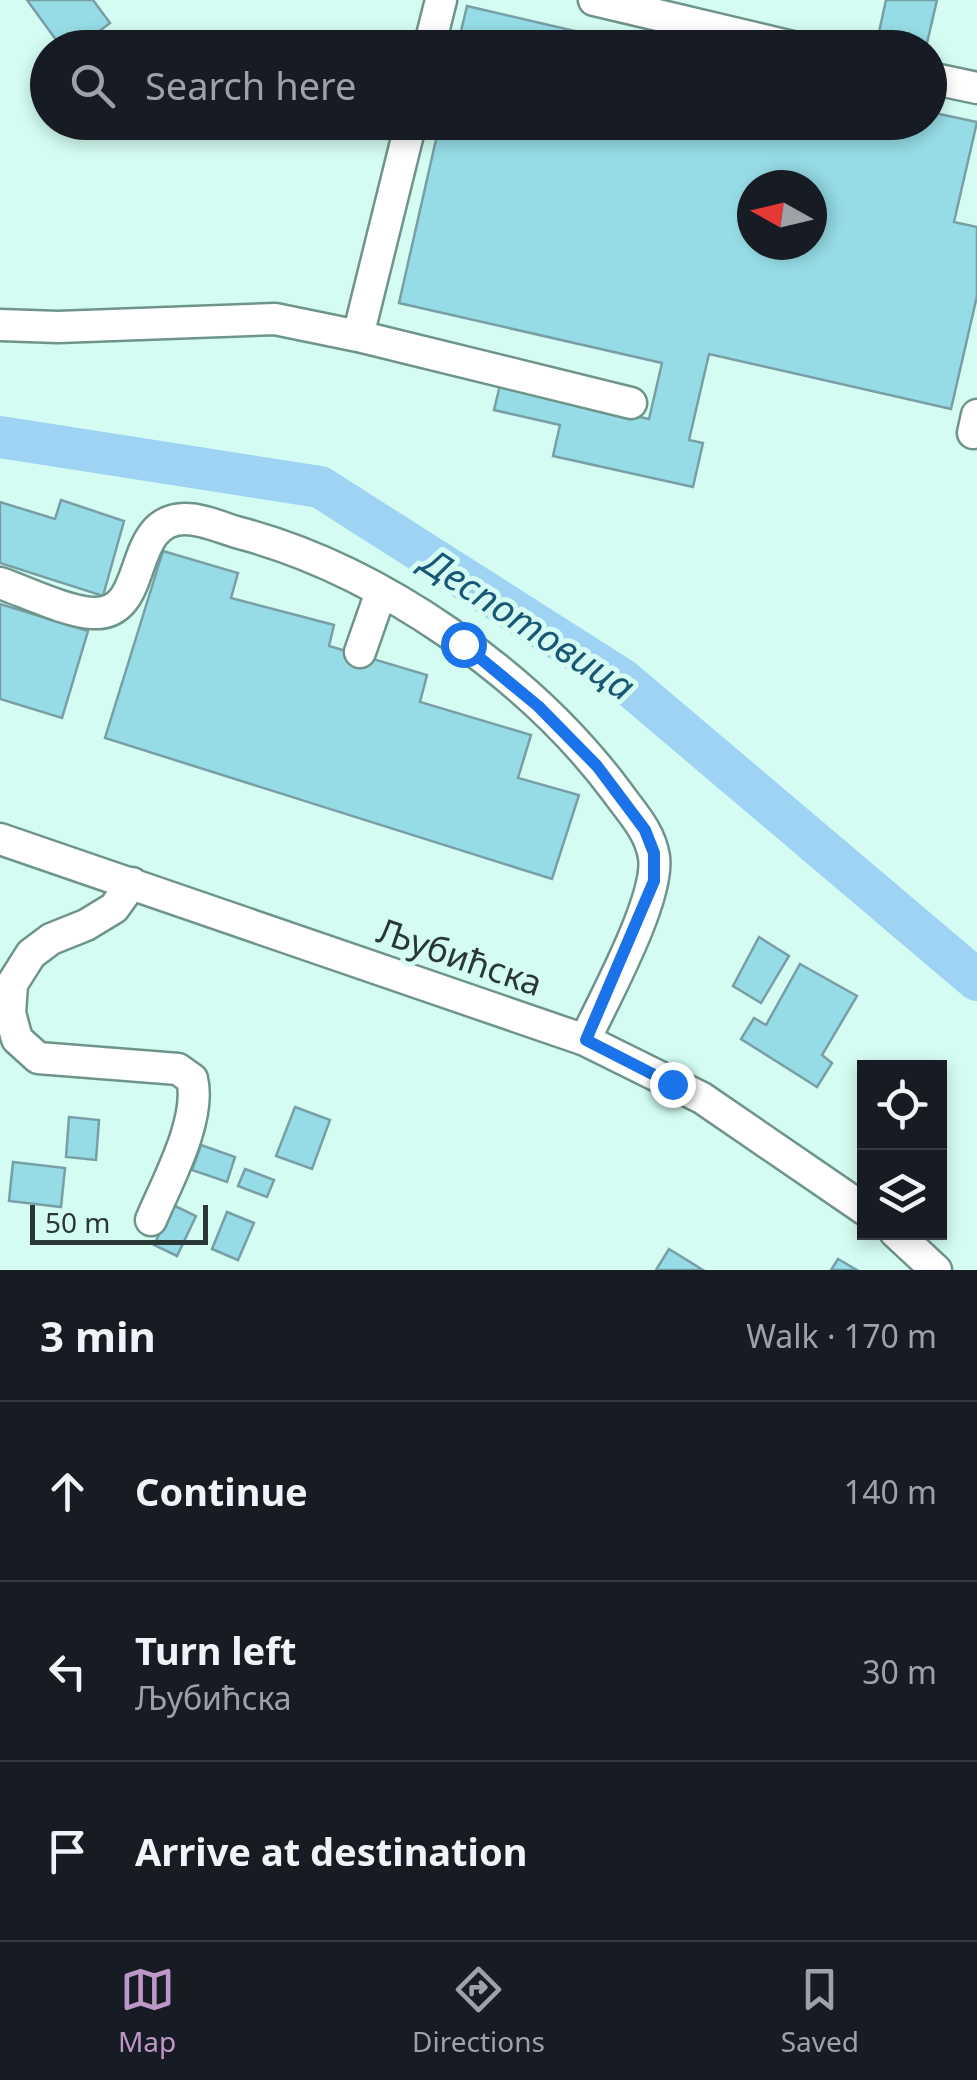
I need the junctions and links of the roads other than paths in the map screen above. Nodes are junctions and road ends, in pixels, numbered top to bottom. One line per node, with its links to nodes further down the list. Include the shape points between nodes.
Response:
1 (441, 0): 3 (street)
2 (594, 0): 4 (street)
3 (434, 30)
4 (721, 30)
5 (969, 86): 6 (street)
6 (977, 112)
7 (407, 140): 9 (street)
8 (0, 325): 9 (street, via 276,319)
9 (358, 336): 10 (street)
10 (630, 404)
11 (0, 583): 12 (street, via 104,612 128,596 151,536 185,519 293,550)
12 (381, 592): 13 (street); 16 (street, via 463,644 538,706 597,766 650,841 655,866 649,896)
13 (360, 652)
14 (0, 839): 15 (street, Љубићска)
15 (132, 883): 16 (street, Љубићска); 18 (street, via 114,908 31,954 12,984 10,1013 17,1039 38,1058 178,1069 192,1078 196,1096 188,1125)
16 (586, 1040): 17 (street, Љубићска, via 702,1098)
17 (857, 1203)
18 (151, 1220)
19 (904, 1240): 20 (street)
20 (936, 1270)

